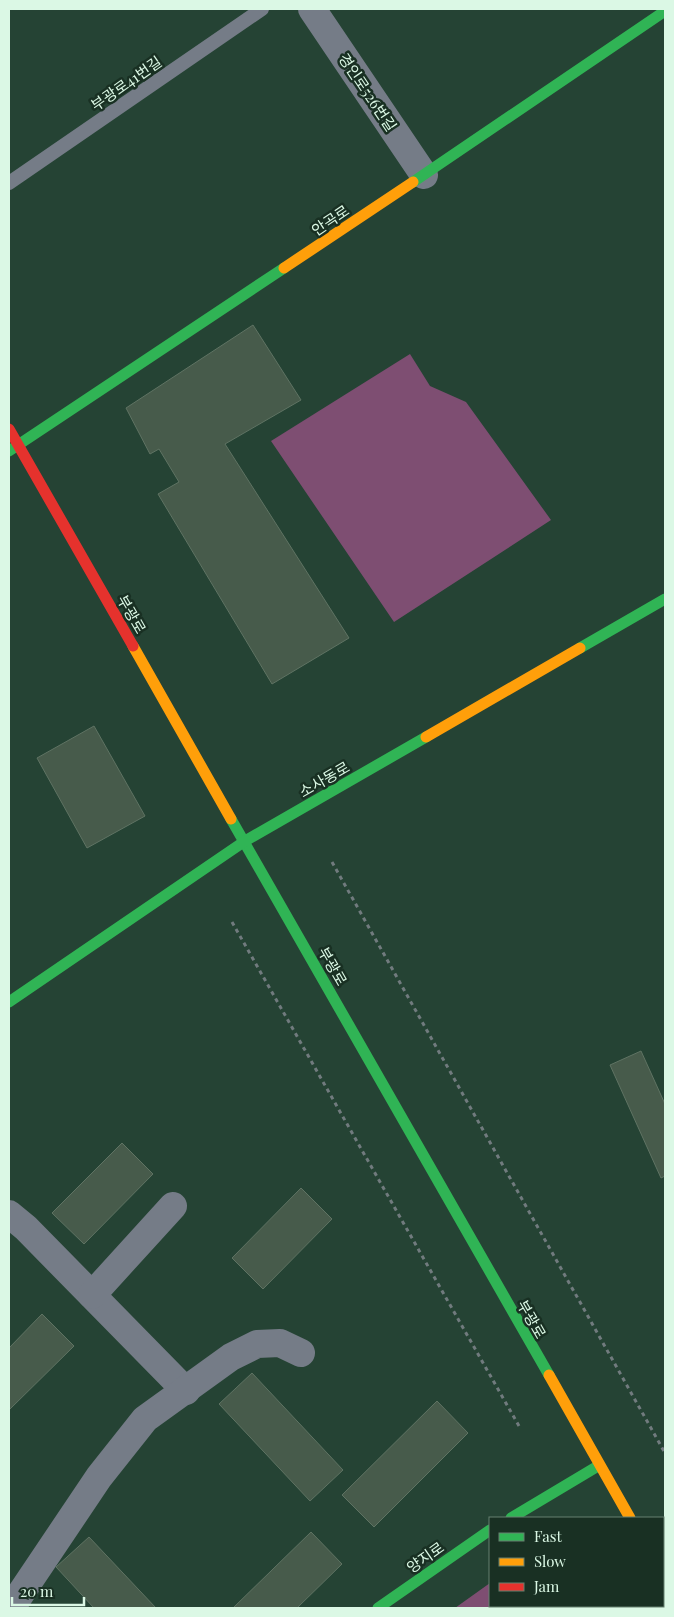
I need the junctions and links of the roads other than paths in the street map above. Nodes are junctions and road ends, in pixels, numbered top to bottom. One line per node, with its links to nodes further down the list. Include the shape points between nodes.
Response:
1 (262, 9): 5 (lane, 부광로41번길)
2 (312, 9): 4 (street, 경인로526번길)
3 (665, 11): 4 (street, 안곡로)
4 (424, 175): 7 (street, 안곡로)
5 (9, 183)
6 (9, 429): 7 (street, 부광로)
7 (13, 448): 9 (street, 부광로)
8 (665, 599): 9 (street, 소사동로)
9 (245, 841): 10 (street, 소사동로); 16 (street, 부광로)
10 (9, 1002)
11 (173, 1206): 13 (street)
12 (9, 1214): 13 (street)
13 (92, 1295): 15 (street)
14 (302, 1353): 15 (street, via 280,1343 257,1344 231,1357)
15 (186, 1390): 20 (street, via 145,1419 99,1477)
16 (598, 1466): 17 (street); 18 (street, 부광로)
17 (513, 1517)
18 (629, 1517)
19 (489, 1531): 21 (street, 양지로)
20 (12, 1608)
21 (378, 1608)

